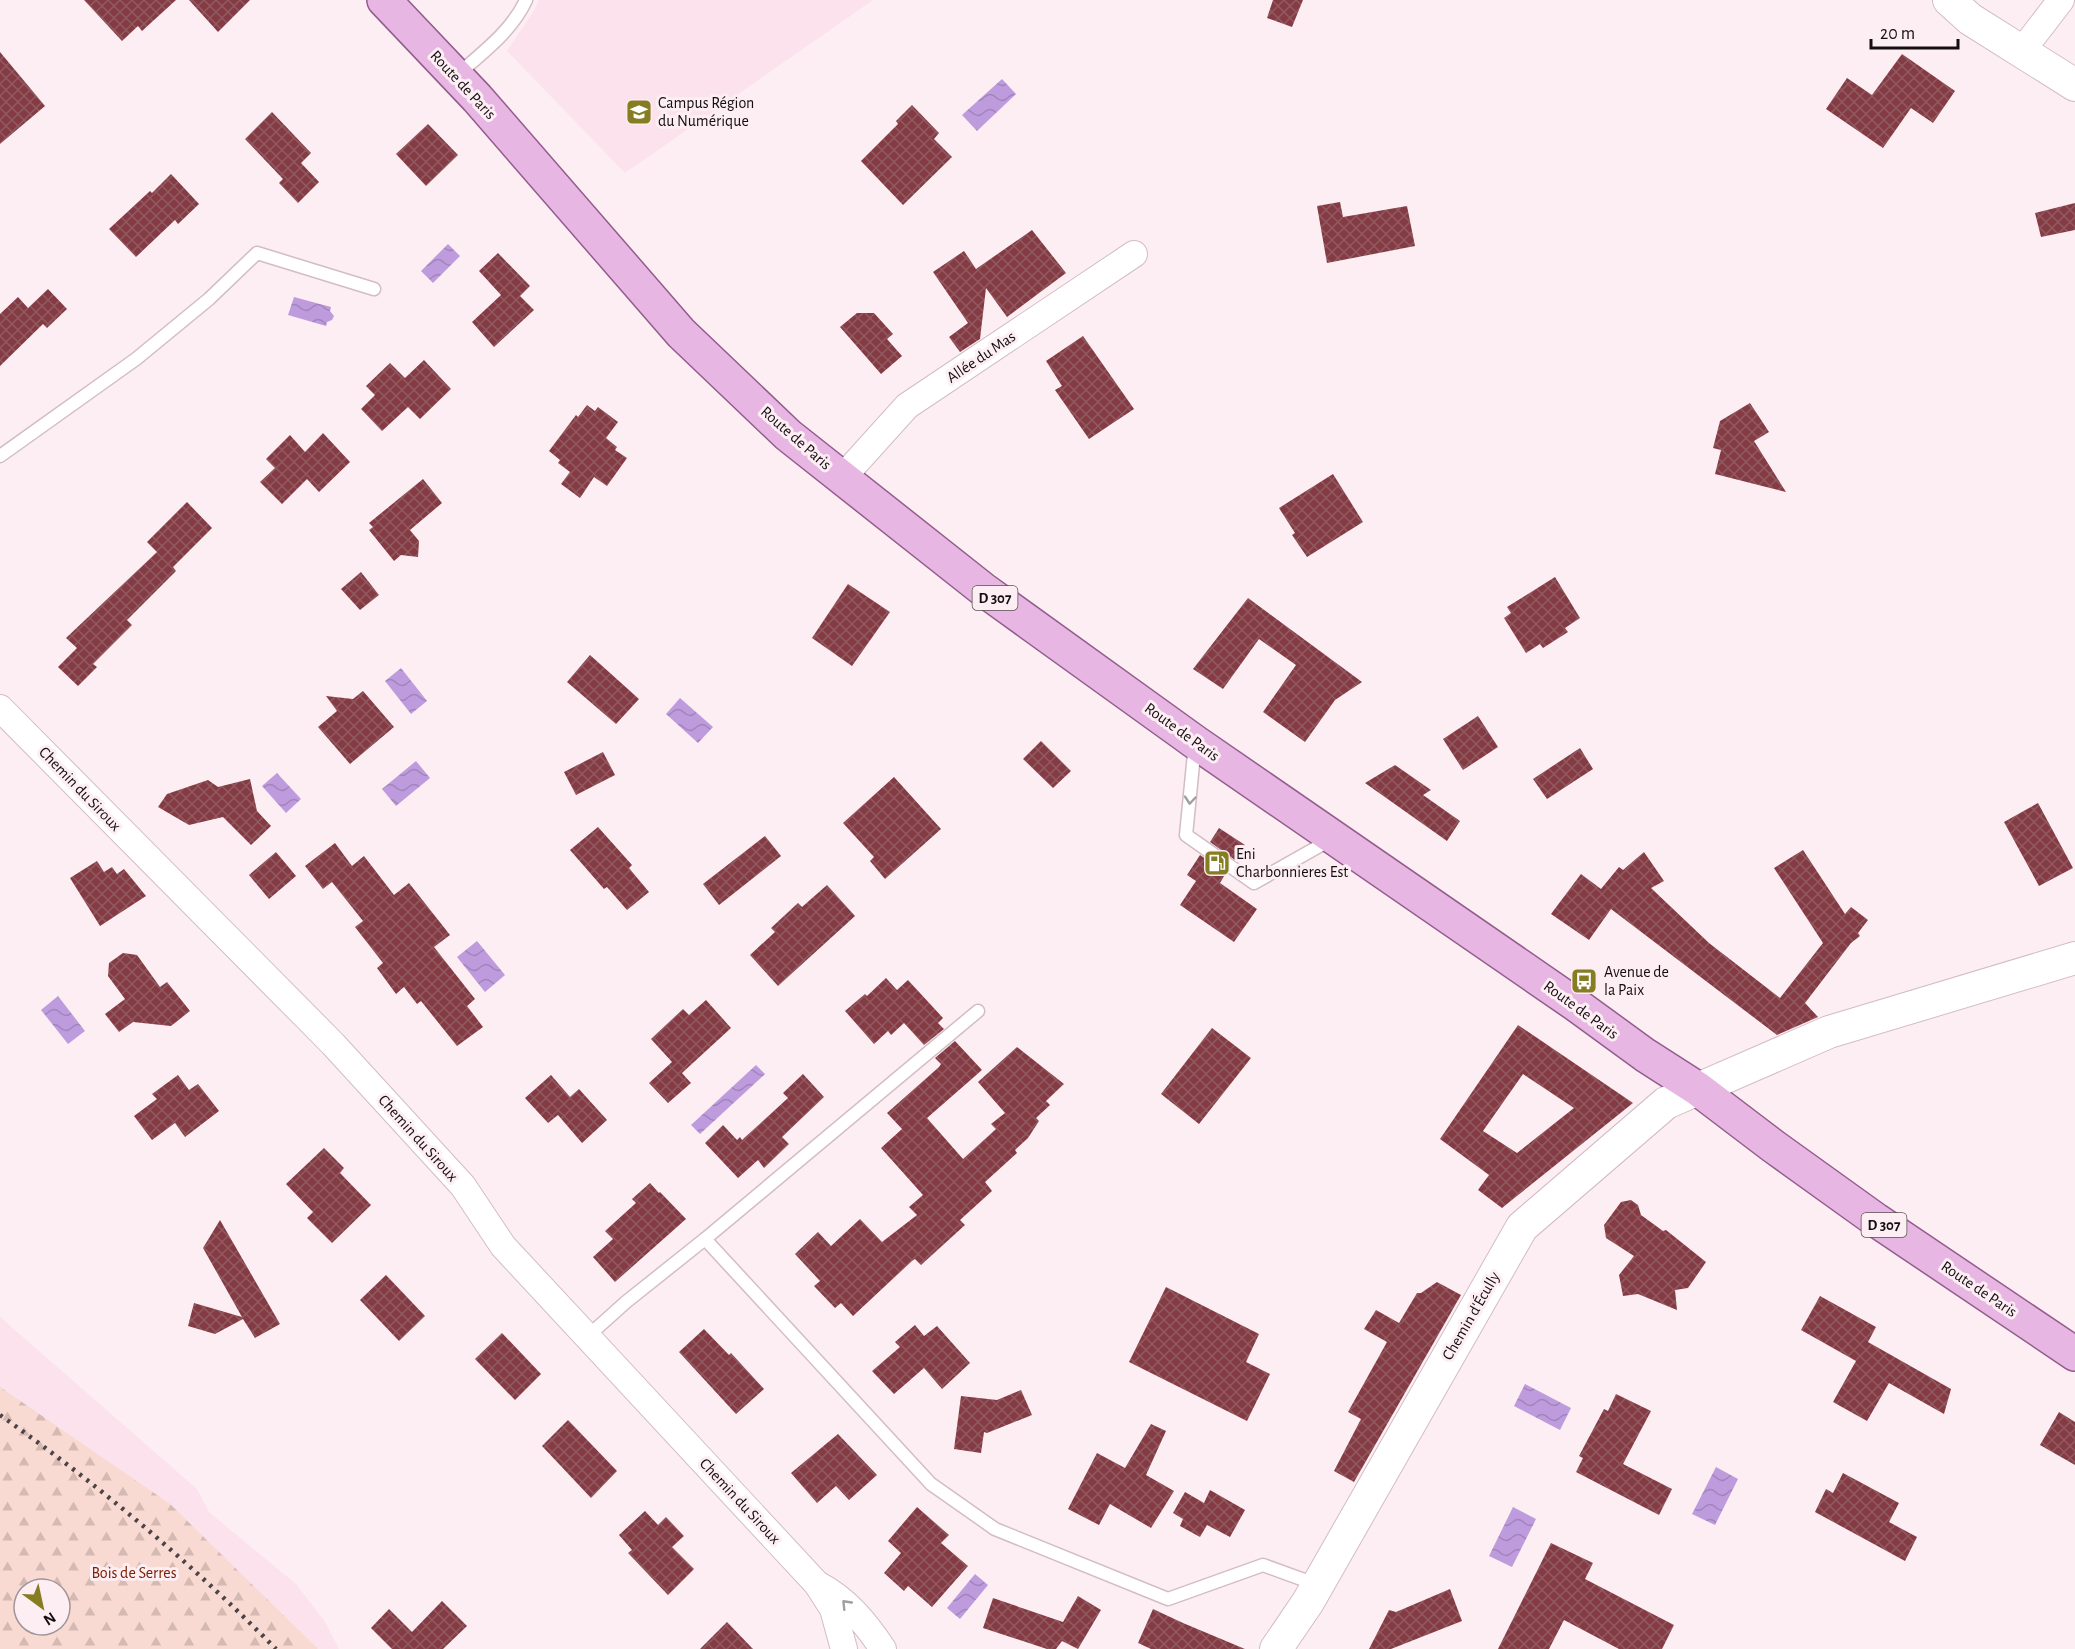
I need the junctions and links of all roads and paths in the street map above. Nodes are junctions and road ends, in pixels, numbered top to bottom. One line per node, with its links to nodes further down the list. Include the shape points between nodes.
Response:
1 (384, 0): 8 (main road, Route de Paris / D 307)
2 (526, 0): 8 (lane, via 496,41)
3 (1949, 0): 6 (street, via 1970,19)
4 (1973, 0): 6 (street)
5 (2061, 0): 6 (street)
6 (2028, 44): 7 (street); 9 (street)
7 (2075, 63)
8 (456, 75): 13 (main road, Route de Paris / D 307, via 681,333 788,435)
9 (2075, 85)
10 (1134, 254): 13 (street, Allée du Mas, via 907,406)
11 (374, 289): 12 (lane, via 258,253 136,359)
12 (0, 456)
13 (842, 478): 15 (main road, Route de Paris / D 307, via 984,590)
14 (0, 708): 21 (street, Chemin du Siroux, via 333,1044 463,1186 502,1245)
15 (1195, 742): 16 (main road, Route de Paris / D 307); 16 (lane, one-way to 16, via 1186,835 1254,883)
16 (1334, 838): 19 (main road, Route de Paris / D 307)
17 (2075, 958): 19 (street, via 1829,1032)
18 (978, 1011): 20 (lane)
19 (1698, 1089): 22 (main road, Route de Paris / D 307, via 1876,1220); 24 (street, Chemin d'Écully, via 1666,1103 1522,1227)
20 (705, 1239): 21 (lane); 24 (lane, via 931,1484 995,1529 1168,1599 1263,1565)
21 (587, 1337): 23 (street, Chemin du Siroux)
22 (2075, 1353)
23 (817, 1584): 25 (street, Chemin du Siroux, via 833,1609); 26 (street, Chemin du Siroux, one-way to 23, via 837,1594)
24 (1313, 1593): 27 (street, Chemin d'Écully); 28 (street, Chemin d'Écully)
25 (844, 1649)
26 (883, 1649)
27 (1275, 1649)
28 (1292, 1649)

